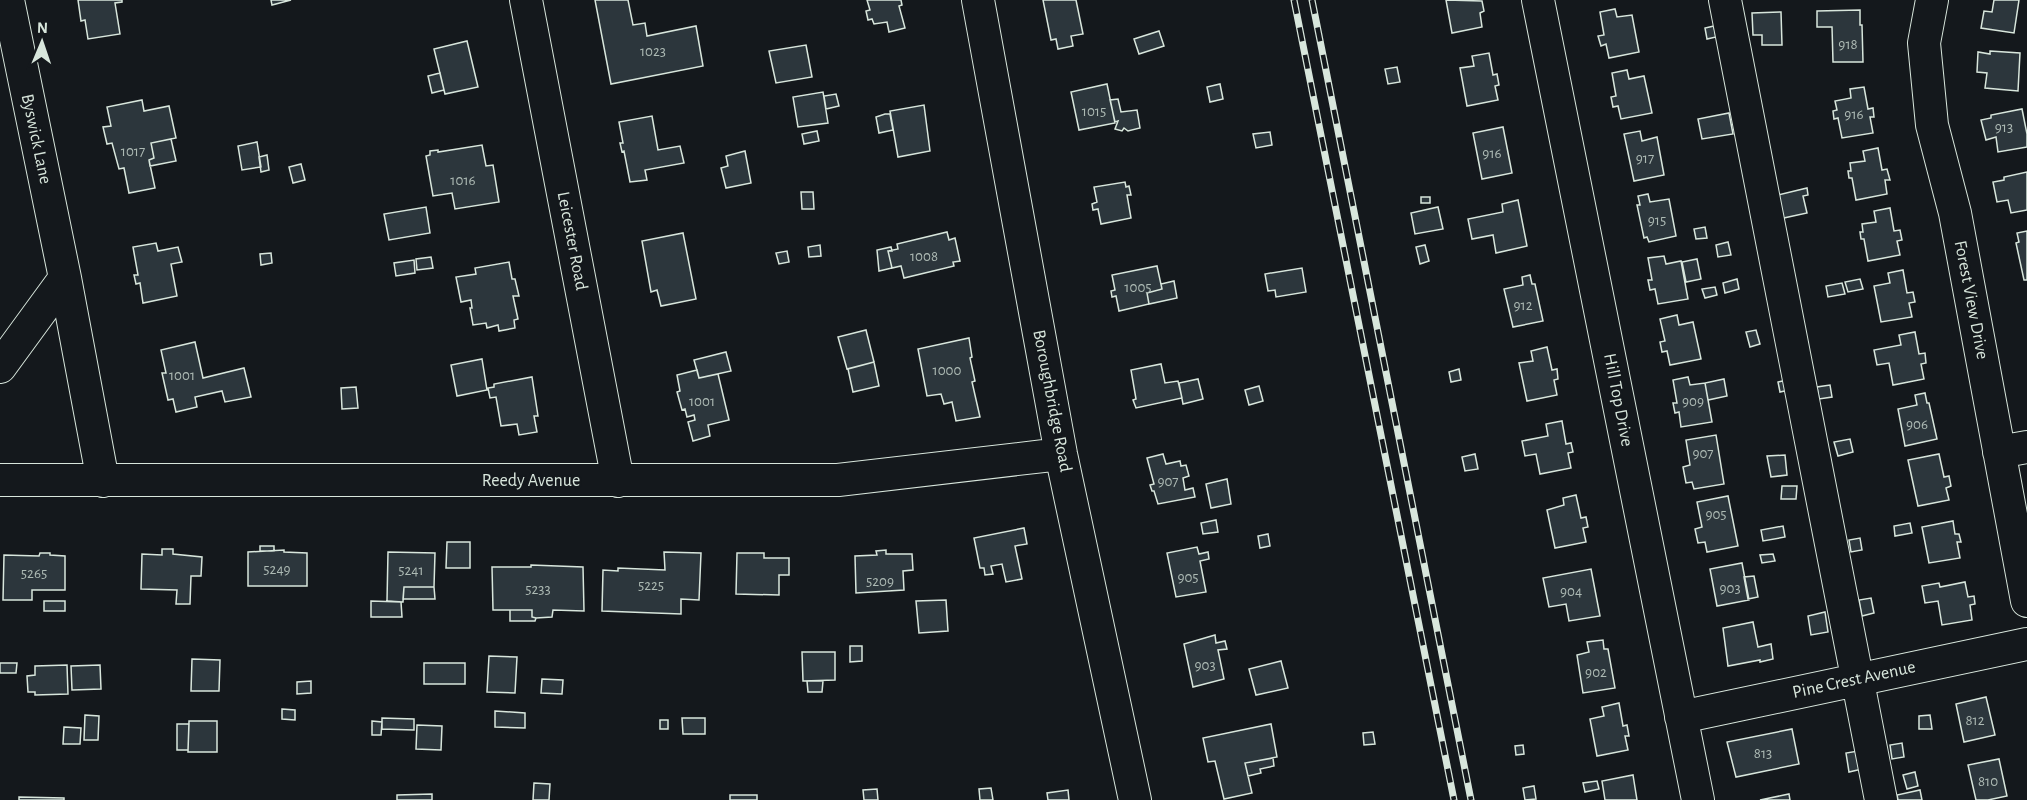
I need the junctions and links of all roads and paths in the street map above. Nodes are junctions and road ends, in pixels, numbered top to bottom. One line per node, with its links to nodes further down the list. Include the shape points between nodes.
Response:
1 (8, 0): 7 (street, Byswick Lane)
2 (526, 0): 13 (street, Leicester Road)
3 (978, 0): 10 (street, Boroughbridge Road)
4 (1538, 0): 17 (street, Hill Top Drive)
5 (1725, 0): 16 (street)
6 (1932, 0): 9 (street, Forest View Drive, via 1924,43 1932,125)
7 (65, 278): 8 (street); 12 (street, Byswick Lane)
8 (0, 368)
9 (2013, 449): 14 (street, Forest View Drive)
10 (1061, 454): 13 (street, Reedy Avenue, via 837,480); 18 (street, Boroughbridge Road)
11 (0, 480): 12 (street, Reedy Avenue)
12 (104, 481): 13 (street, Reedy Avenue)
13 (618, 481)
14 (2027, 601)
15 (2027, 644): 16 (street, Pine Crest Avenue)
16 (1857, 680): 17 (street, Pine Crest Avenue); 20 (street)
17 (1681, 717): 19 (street, Hill Top Drive)
18 (1135, 800)
19 (1698, 800)
20 (1881, 800)

